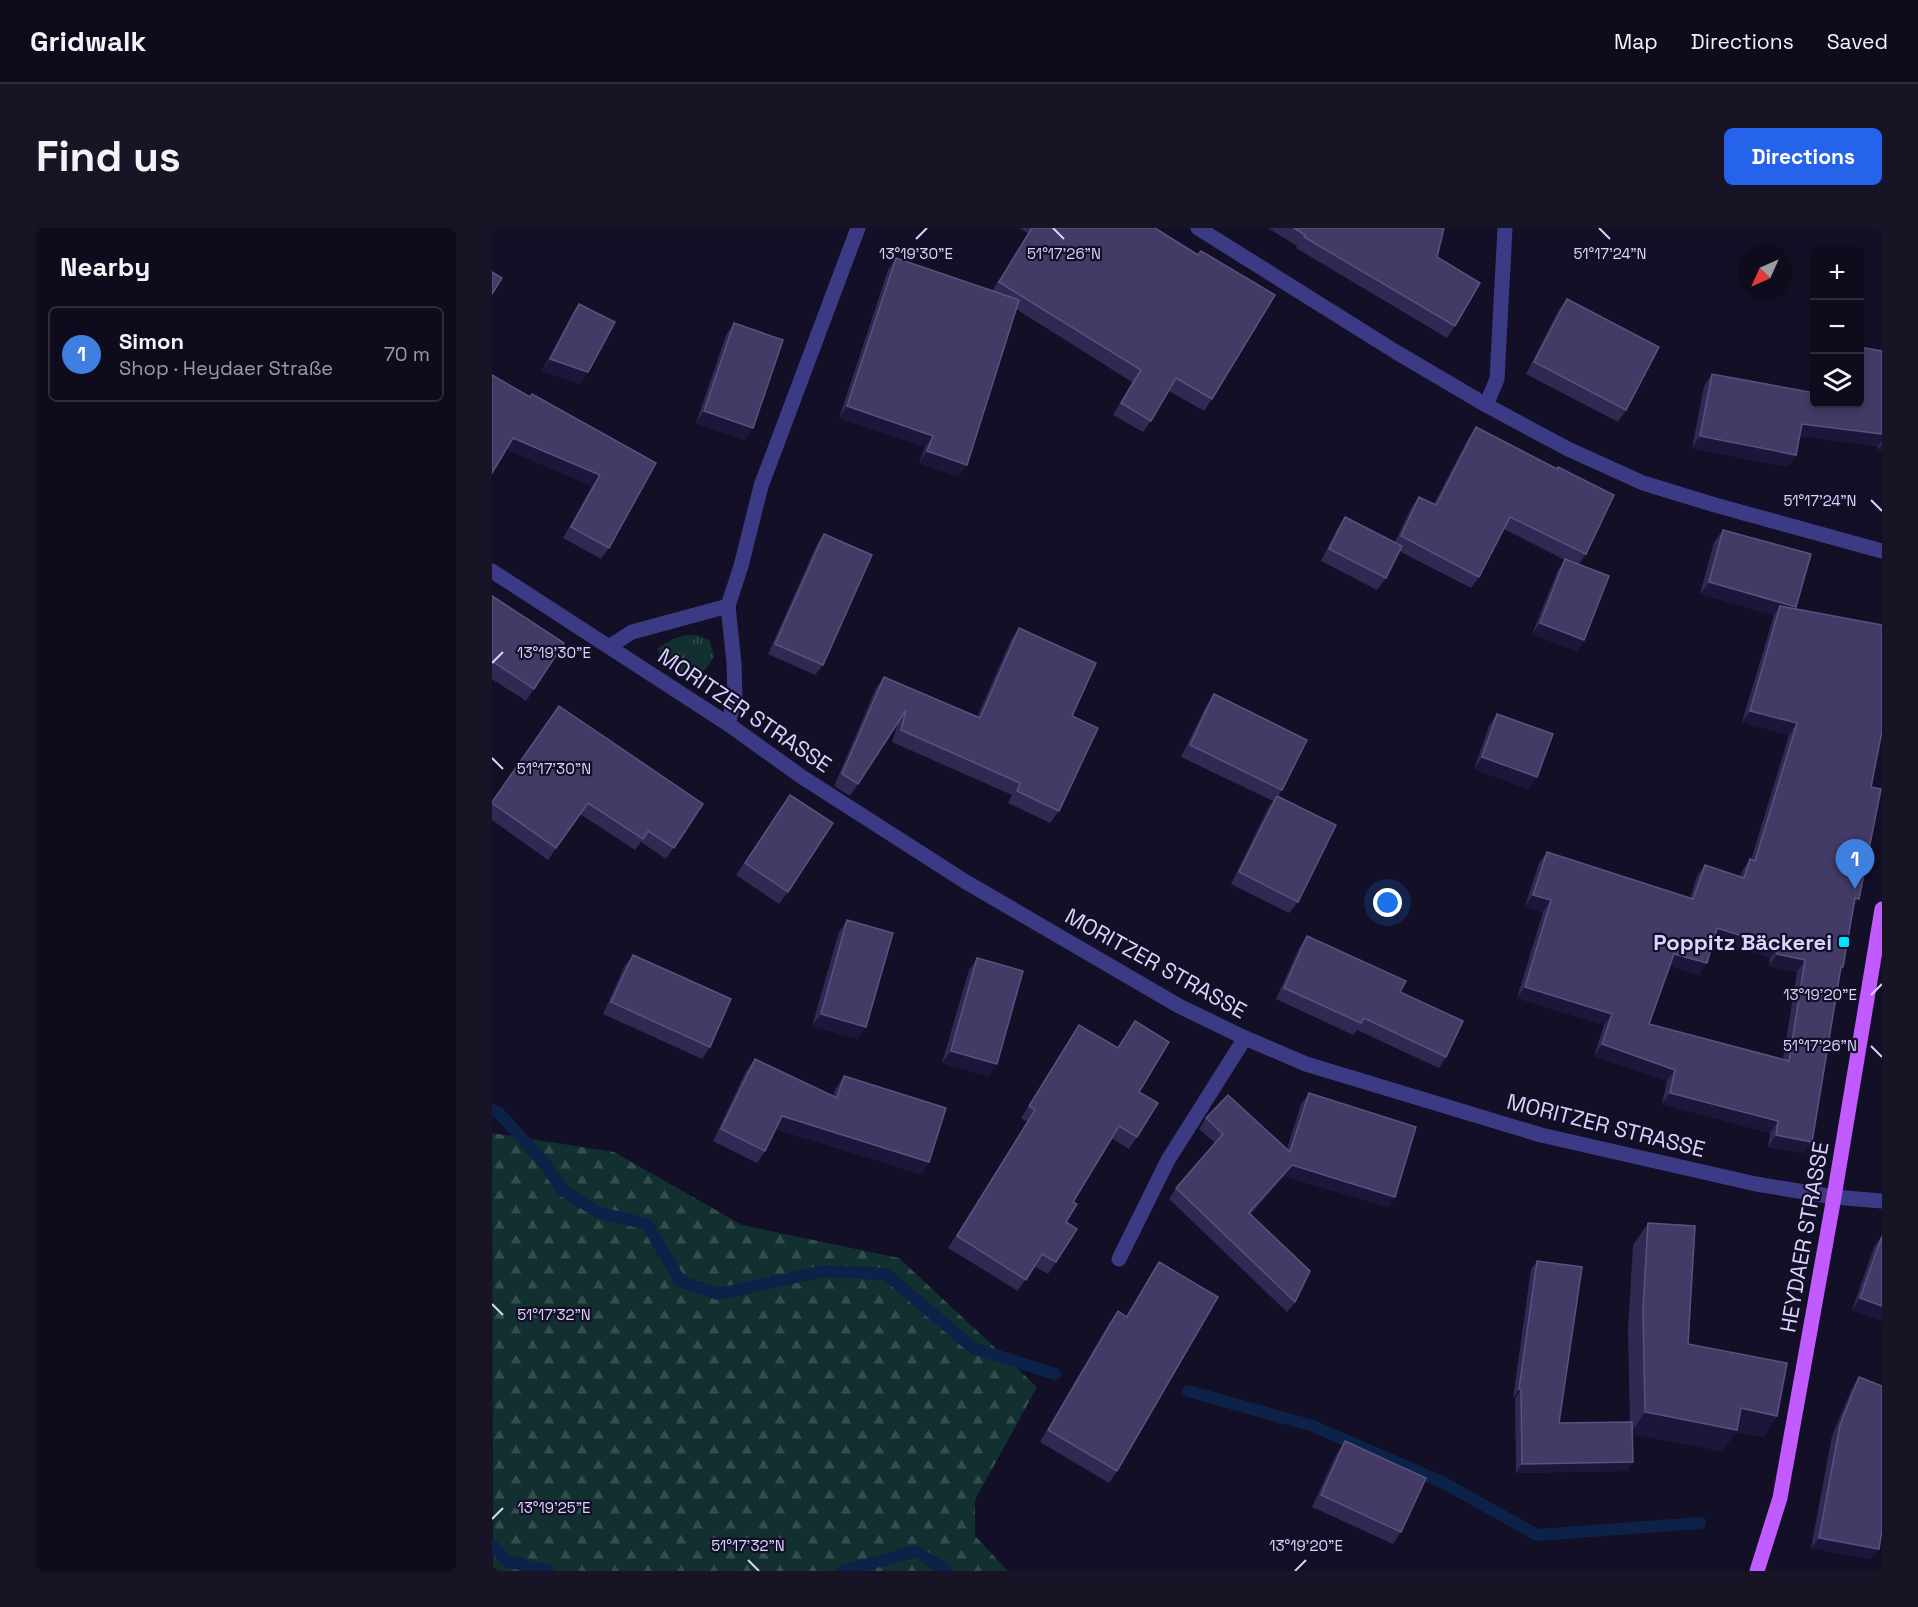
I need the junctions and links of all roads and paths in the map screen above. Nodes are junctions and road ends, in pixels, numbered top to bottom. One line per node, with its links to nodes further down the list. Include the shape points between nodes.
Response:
1 (858, 228): 7 (street, via 761,486)
2 (1198, 228): 4 (street)
3 (1505, 228): 4 (street, via 1497,379)
4 (1486, 405): 5 (street, via 1643,483)
5 (1882, 551)
6 (492, 571): 8 (street, MORITZER STRASSE)
7 (728, 606): 8 (street, via 632,632); 9 (street, via 735,698)
8 (610, 646): 9 (street, MORITZER STRASSE)
9 (728, 724): 11 (street, MORITZER STRASSE, via 802,777 966,882 1179,1006)
10 (1882, 909): 12 (main road, HEYDAER STRASSE)
11 (1245, 1038): 12 (street, MORITZER STRASSE, via 1306,1064 1541,1135 1756,1184); 14 (street, via 1168,1160)
12 (1834, 1197): 13 (street, MORITZER STRASSE); 15 (main road, HEYDAER STRASSE, via 1780,1498)
13 (1882, 1202)
14 (1119, 1259)
15 (1757, 1571)

